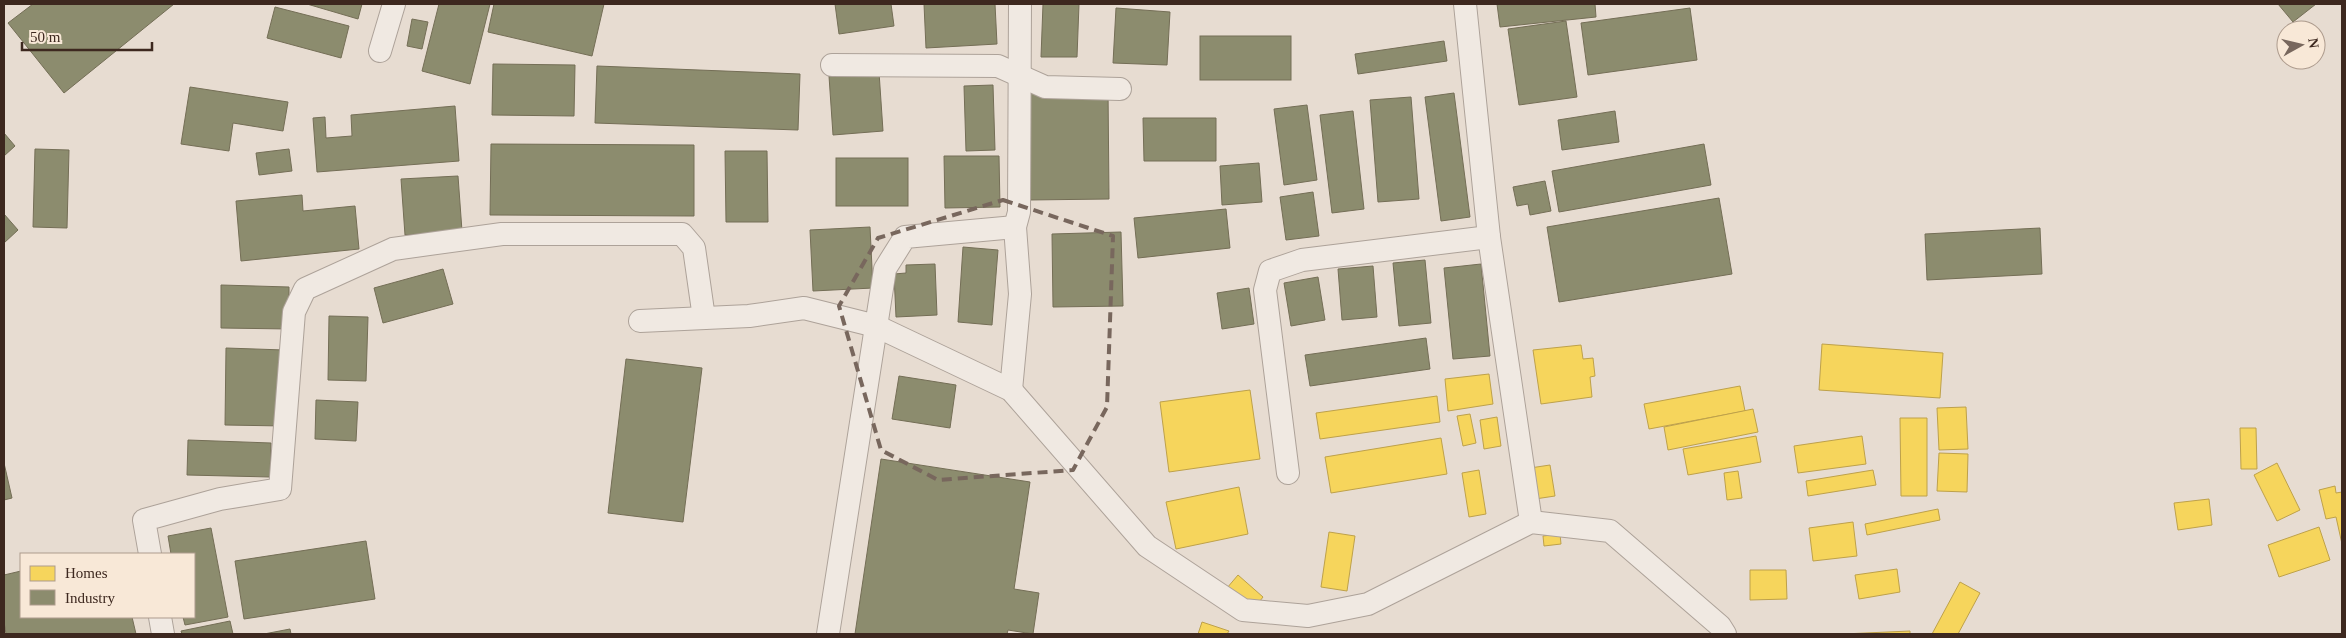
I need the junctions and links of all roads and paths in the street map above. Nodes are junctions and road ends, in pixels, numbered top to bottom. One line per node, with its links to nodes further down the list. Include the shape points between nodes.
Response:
1 (394, 4): 4 (street)
2 (1020, 4): 6 (street)
3 (1465, 4): 9 (street)
4 (380, 51)
5 (832, 66): 6 (street, via 998,66)
6 (1020, 76): 7 (street, via 1045,87); 8 (street, via 1019,212)
7 (1120, 88)
8 (1015, 227): 12 (street, via 905,236 885,269); 13 (street, via 1020,294)
9 (1489, 237): 14 (street, via 1302,260 1270,271 1265,290); 15 (street)
10 (704, 318): 11 (street); 12 (street, via 804,308); 16 (street, via 694,248 682,234 502,234 393,249 305,289 294,312 280,489 220,499 144,520)
11 (640, 321)
12 (876, 326): 13 (street); 19 (street)
13 (1011, 390): 15 (street, via 1148,546 1243,610 1308,616 1368,604)
14 (1288, 473)
15 (1531, 522): 20 (street, via 1610,531 1720,626)
16 (150, 553)
17 (160, 618): 18 (street)
18 (163, 634)
19 (828, 634)
20 (1725, 634)

